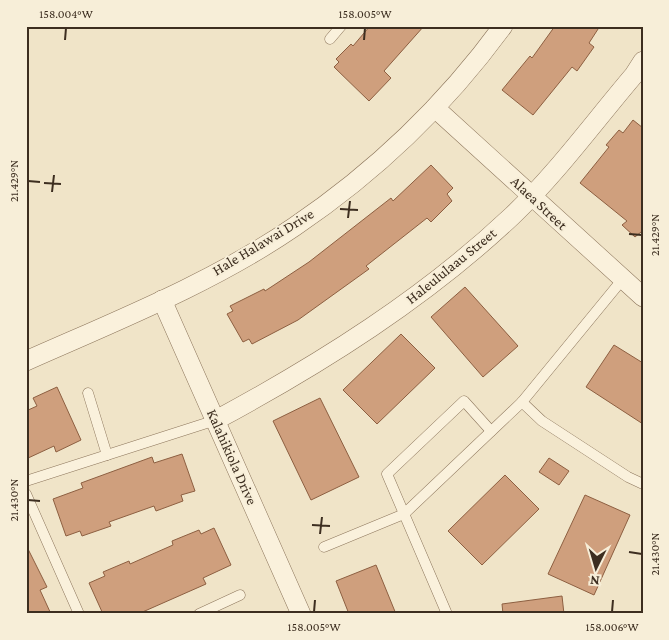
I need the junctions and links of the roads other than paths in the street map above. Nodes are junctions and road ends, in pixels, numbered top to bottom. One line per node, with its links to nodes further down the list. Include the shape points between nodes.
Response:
1 (341, 26): 3 (lane)
2 (503, 26): 5 (street, Hale Halawai Drive)
3 (330, 38)
4 (643, 61): 6 (street, Haleululaau Street)
5 (435, 108): 6 (street, Alaea Street); 9 (street, Hale Halawai Drive, via 358,179 293,228)
6 (532, 196): 7 (street, Alaea Street); 13 (street, Haleululaau Street, via 442,276 340,349)
7 (622, 280): 8 (street, Alaea Street); 12 (lane)
8 (643, 297)
9 (162, 300): 10 (street, Hale Halawai Drive); 13 (street, Kalahikiola Drive)
10 (26, 362)
11 (88, 393): 15 (lane)
12 (522, 402): 14 (lane); 17 (lane, via 542,420)
13 (216, 420): 15 (lane); 24 (street, Kalahikiola Drive)
14 (491, 431): 19 (lane); 19 (lane, via 464,401 386,474)
15 (107, 455): 16 (lane)
16 (26, 481)
17 (643, 484)
18 (26, 494): 22 (lane)
19 (404, 514): 20 (lane); 25 (lane)
20 (324, 548)
21 (240, 595): 23 (lane)
22 (79, 614)
23 (199, 614)
24 (301, 614)
25 (447, 614)

